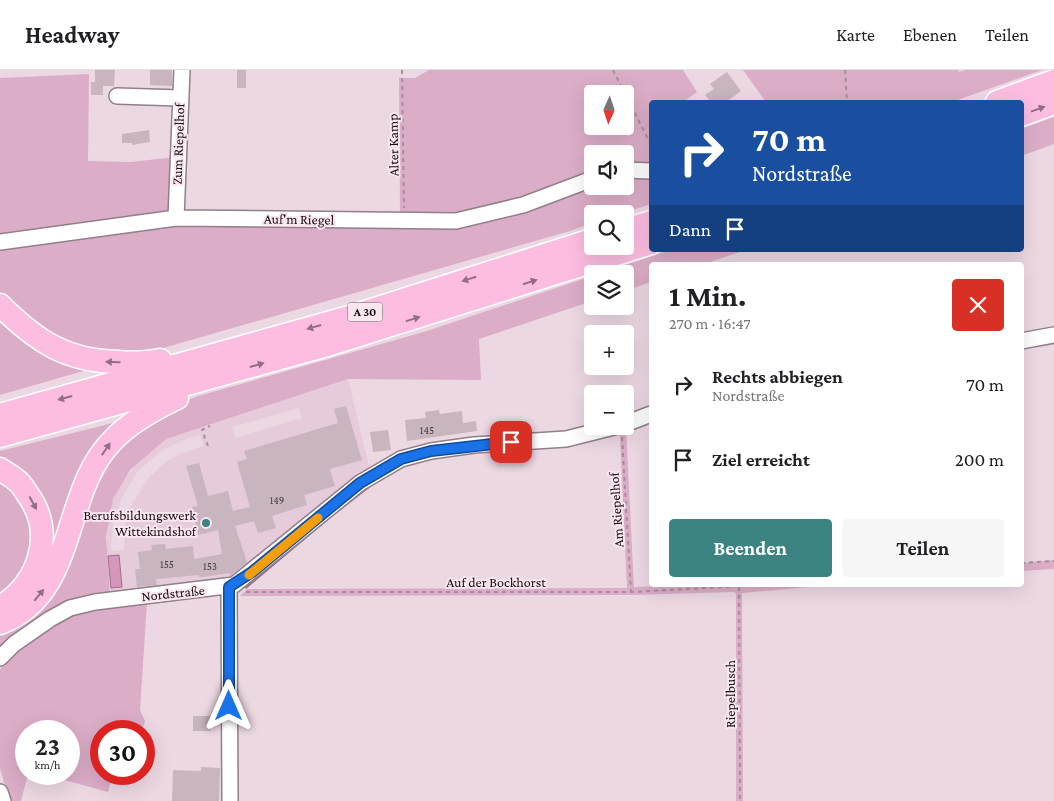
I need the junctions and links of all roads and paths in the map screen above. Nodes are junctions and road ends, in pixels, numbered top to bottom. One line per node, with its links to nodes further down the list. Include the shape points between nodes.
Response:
1 (182, 70): 7 (street, Zum Riepelhof)
2 (402, 70): 17 (path, Alter Kamp)
3 (614, 70): 12 (path)
4 (846, 70): 8 (path)
5 (1054, 81): 9 (highway)
6 (117, 96): 7 (street)
7 (180, 98): 16 (street, Zum Riepelhof)
8 (847, 100)
9 (1002, 100)
10 (1054, 103): 11 (highway, one-way to 10)
11 (1024, 114)
12 (649, 142)
13 (634, 170): 14 (street)
14 (649, 171)
15 (584, 182): 17 (street, Auf'm Riegel, via 491,214 456,221)
16 (176, 218): 17 (street, Auf'm Riegel); 20 (street, Auf'm Riegel)
17 (404, 221)
18 (649, 223): 19 (highway)
19 (634, 227)
20 (0, 242)
21 (584, 243): 26 (highway, A 30, one-way to 26, via 356,315)
22 (649, 244): 27 (highway, A 30, one-way to 22, via 343,341)
23 (0, 305): 26 (highway, one-way to 23, via 177,356 134,363 95,362 48,345)
24 (1054, 335): 25 (street)
25 (1024, 340)
26 (213, 356): 28 (highway, A 30, one-way to 28)
27 (210, 379): 34 (highway, A 30); 43 (highway, one-way to 27, via 32,604 48,584 84,486 112,440 154,409 199,391)
28 (0, 415)
29 (649, 415): 30 (street, Nordstraße)
30 (634, 422)
31 (210, 426): 35 (path, via 202,430)
32 (584, 435): 40 (street, Nordstraße, via 474,445 401,459 360,483)
33 (621, 435): 41 (path, Am Riepelhof)
34 (0, 436)
35 (208, 446)
36 (0, 469): 42 (highway, one-way to 42, via 18,480 36,505 42,528 41,553 35,571 14,599)
37 (1054, 561): 38 (path)
38 (1024, 563)
39 (739, 587): 41 (path, Auf der Bockhorst); 48 (path, Riepelbusch)
40 (229, 590): 41 (path, Auf der Bockhorst); 44 (street, Nordstraße, via 129,597 70,608 50,618); 47 (street)
41 (632, 592)
42 (0, 607)
43 (0, 623)
44 (0, 658)
45 (0, 792): 46 (street)
46 (3, 801)
47 (230, 801)
48 (740, 801)

